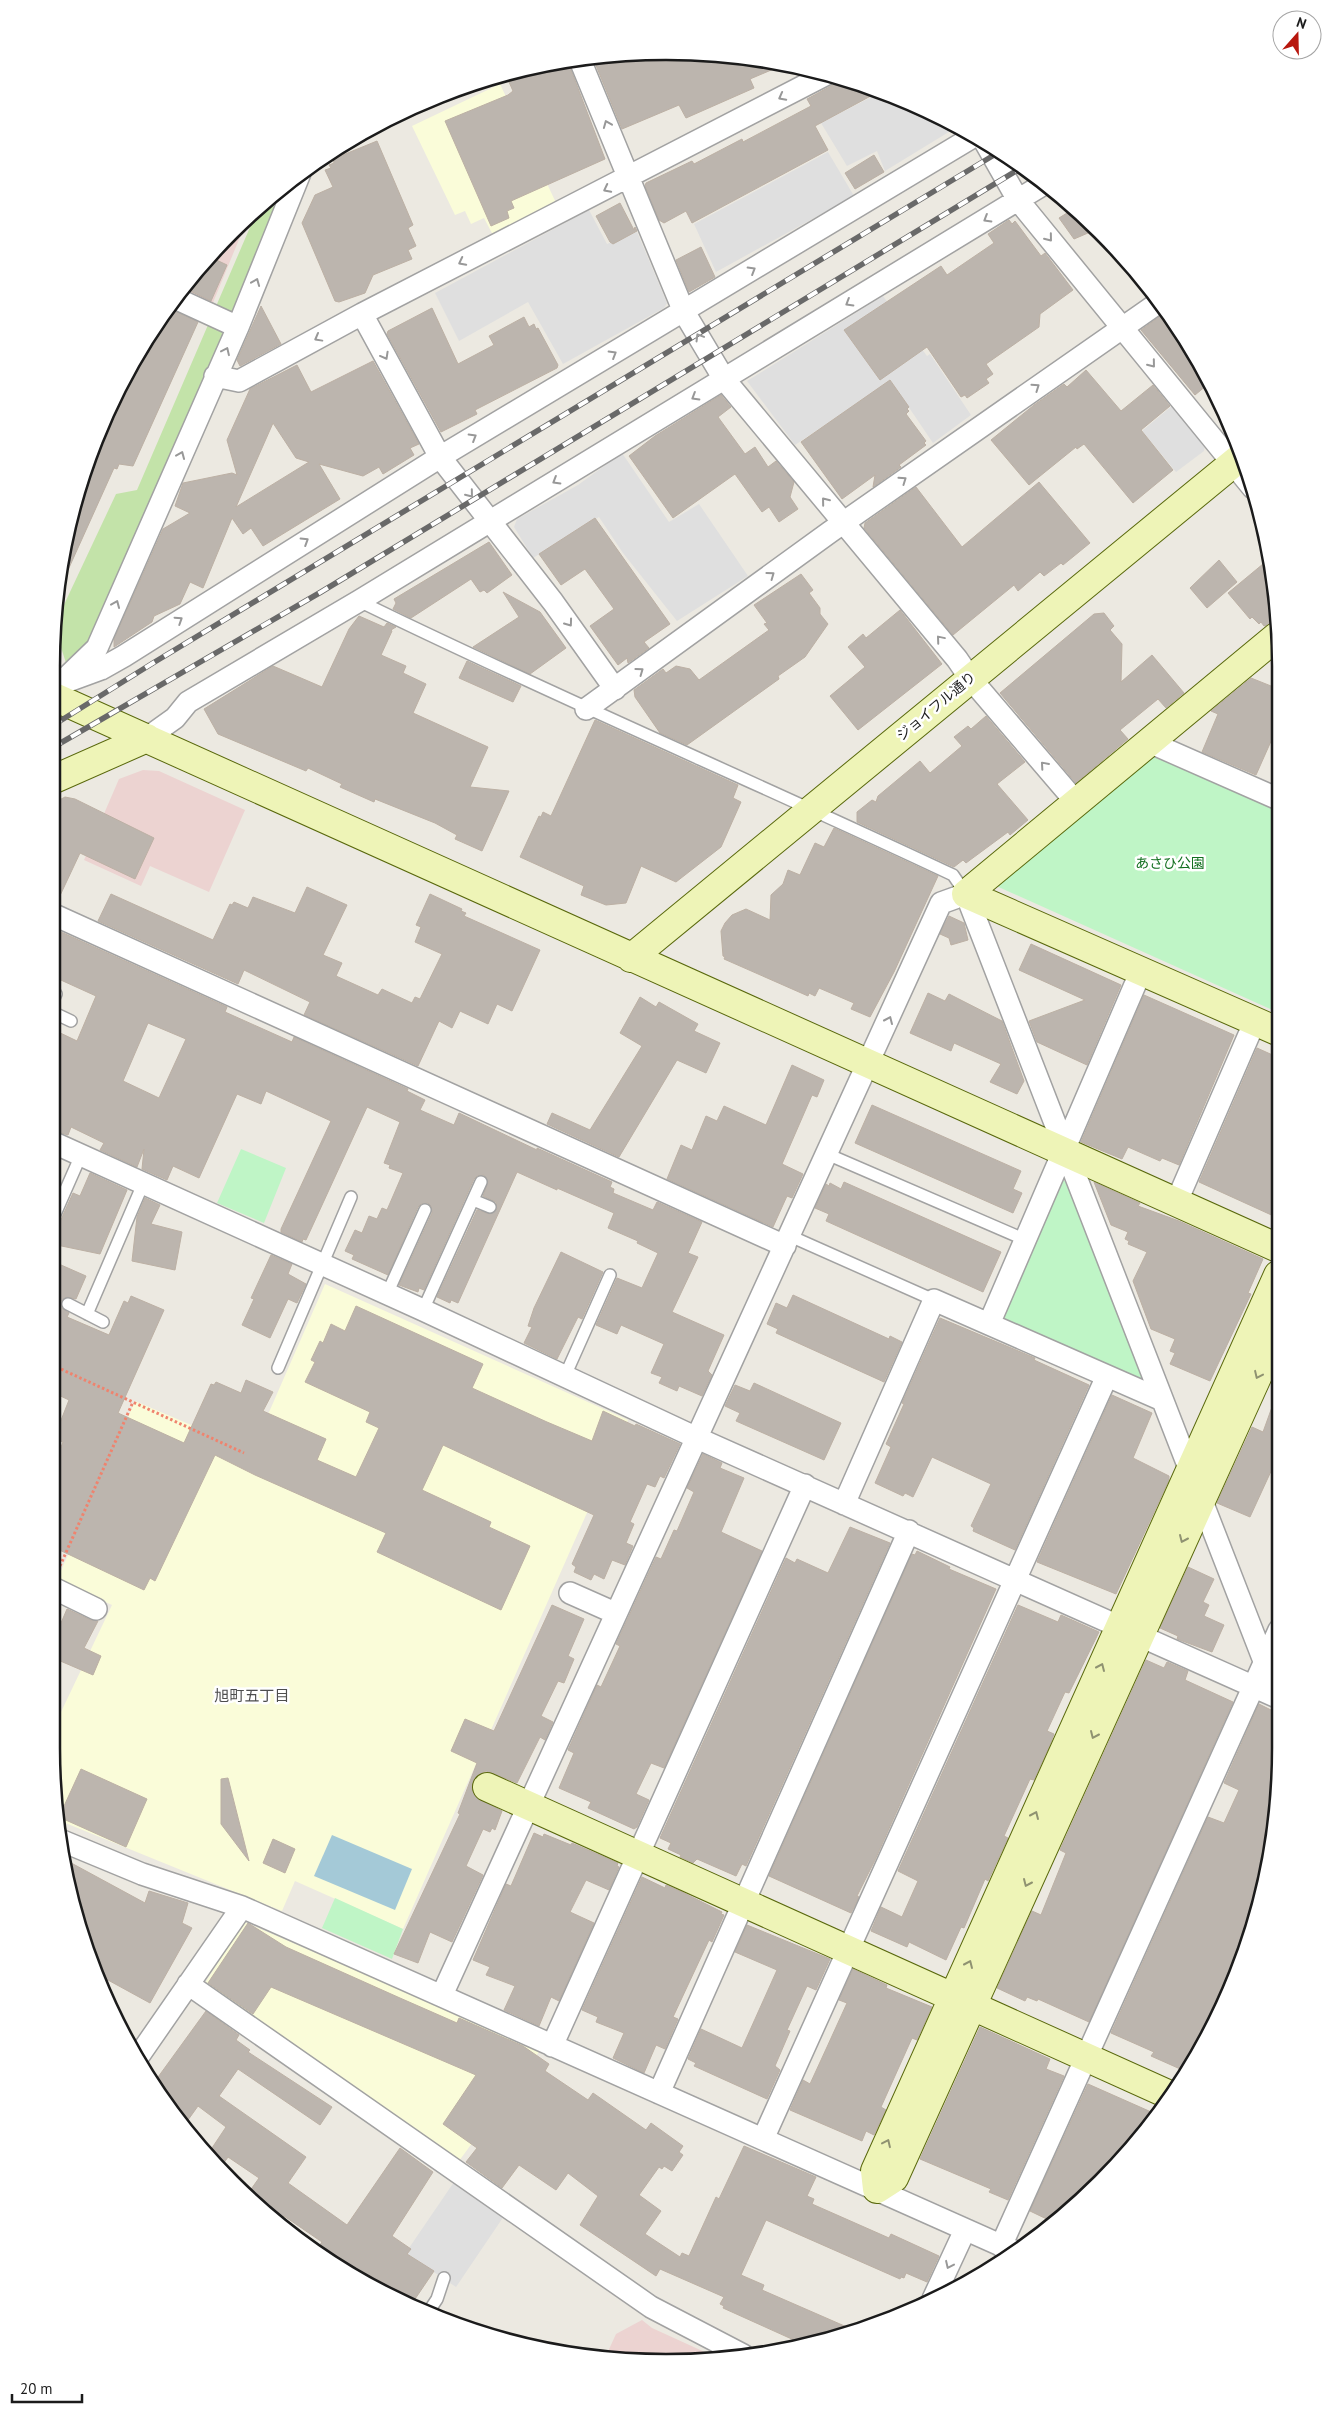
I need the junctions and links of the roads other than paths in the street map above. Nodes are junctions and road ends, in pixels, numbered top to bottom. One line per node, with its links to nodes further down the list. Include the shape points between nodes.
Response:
1 (582, 66): 5 (street, one-way to 1)
2 (816, 79): 5 (street, one-way to 5)
3 (967, 140): 11 (street, one-way to 3)
4 (993, 156): 8 (street)
5 (629, 177): 11 (street); 12 (street, one-way to 12)
6 (294, 187): 13 (street, one-way to 6)
7 (1038, 188): 8 (street)
8 (1018, 200): 14 (street, one-way to 14); 16 (street, one-way to 16)
9 (182, 302): 13 (street)
10 (1153, 306): 14 (street)
11 (684, 312): 16 (street, one-way to 11); 17 (street, one-way to 11)
12 (362, 314): 15 (street, one-way to 15, via 239,381); 17 (street, one-way to 17)
13 (238, 327): 15 (street, one-way to 13)
14 (1122, 327): 18 (street, one-way to 18); 21 (street, one-way to 14)
15 (215, 376): 25 (street, one-way to 15, via 74,673 97,648)
16 (724, 379): 20 (street, one-way to 20); 21 (street, one-way to 16)
17 (440, 457): 20 (street, one-way to 20); 26 (street, one-way to 17, via 124,656)
18 (1235, 458)
19 (1236, 461): 24 (street, ジョイフル通り)
20 (491, 520): 22 (street); 27 (street, one-way to 27)
21 (842, 523): 24 (street, one-way to 21); 27 (street, one-way to 21)
22 (359, 601): 29 (lane); 30 (street, via 188,702 174,718)
23 (1271, 640): 31 (street)
24 (970, 678): 34 (street, one-way to 24); 35 (street, ジョイフル通り)
25 (60, 681)
26 (60, 683)
27 (616, 689): 29 (street)
28 (60, 700): 30 (street)
29 (586, 709): 35 (lane)
30 (148, 738): 32 (street); 38 (street)
31 (1149, 742): 33 (street); 34 (street)
32 (60, 776)
33 (1272, 796)
34 (1076, 802): 36 (street)
35 (812, 809): 36 (lane, via 953,874); 38 (street, ジョイフル通り)
36 (966, 894): 39 (street); 43 (street, one-way to 36, via 941,903); 45 (street)
37 (60, 918): 57 (street)
38 (631, 958): 43 (street)
39 (1140, 971): 42 (street); 45 (street)
40 (60, 1016): 41 (lane)
41 (71, 1021)
42 (1266, 1026): 53 (street)
43 (869, 1065): 45 (street); 46 (street)
44 (60, 1146): 47 (street)
45 (1064, 1150): 53 (street); 56 (street); 73 (street)
46 (827, 1154): 56 (lane); 57 (street)
47 (81, 1155): 49 (street); 52 (lane)
48 (481, 1182): 51 (lane)
49 (143, 1184): 59 (street); 66 (lane)
50 (352, 1197): 59 (lane)
51 (473, 1200): 54 (lane); 65 (lane)
52 (60, 1203)
53 (1176, 1203): 58 (street)
54 (490, 1208)
55 (424, 1210): 62 (lane)
56 (1026, 1240): 68 (street)
57 (787, 1241): 63 (lane); 74 (street)
58 (1272, 1245)
59 (322, 1265): 62 (street); 70 (lane)
60 (610, 1275): 71 (lane)
61 (1272, 1288): 75 (street)
62 (387, 1294): 65 (street)
63 (934, 1300): 68 (street); 78 (street)
64 (68, 1304): 66 (lane)
65 (423, 1310): 71 (street)
66 (86, 1314): 67 (lane)
67 (103, 1322)
68 (989, 1324): 72 (street)
69 (1272, 1344): 77 (street, one-way to 77)
70 (278, 1368)
71 (565, 1376): 74 (street)
72 (1107, 1376): 73 (street); 80 (street)
73 (1162, 1400): 75 (street)
74 (697, 1438): 76 (street); 84 (street)
75 (1189, 1469): 77 (street); 85 (street)
76 (805, 1485): 78 (street); 94 (street)
77 (1201, 1499): 85 (street, one-way to 85); 87 (street)
78 (844, 1504): 79 (street)
79 (909, 1532): 80 (street); 95 (street)
80 (1015, 1581): 85 (street); 97 (street)
81 (60, 1591): 83 (street)
82 (570, 1593): 84 (street)
83 (96, 1609)
84 (615, 1613): 92 (street)
85 (1129, 1631): 89 (street); 100 (street)
86 (1272, 1646): 87 (street)
87 (1265, 1661): 88 (street); 89 (street)
88 (1272, 1680)
89 (1254, 1686): 90 (street); 103 (street)
90 (1272, 1694)
91 (487, 1788): 92 (street)
92 (529, 1808): 94 (street); 99 (street)
93 (68, 1843): 96 (street, via 142,1874)
94 (638, 1856): 95 (street); 101 (street)
95 (743, 1904): 97 (street); 104 (street)
96 (242, 1907): 98 (street); 99 (street)
97 (848, 1951): 100 (street); 106 (street)
98 (188, 1984): 102 (street); 113 (street, via 652,2307)
99 (442, 1995): 101 (street)
100 (962, 2003): 103 (street); 107 (street, via 894,2178)
101 (552, 2046): 104 (street)
102 (142, 2052)
103 (1086, 2057): 105 (street); 109 (street)
104 (659, 2093): 106 (street)
105 (1165, 2093)
106 (763, 2139): 107 (street)
107 (877, 2189): 108 (street)
108 (964, 2230): 109 (street); 111 (street, one-way to 111)
109 (1008, 2249)
110 (444, 2278): 112 (lane)
111 (937, 2290)
112 (432, 2307)
113 (734, 2350)

